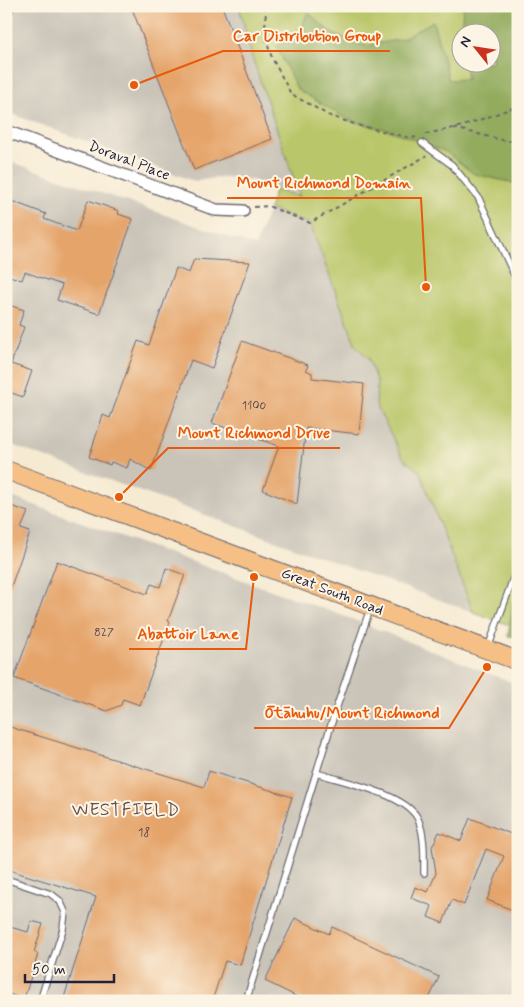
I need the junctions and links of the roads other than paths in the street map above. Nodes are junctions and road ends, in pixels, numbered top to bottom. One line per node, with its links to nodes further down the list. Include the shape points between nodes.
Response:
1 (11, 6): 2 (lane)
2 (6, 21)
3 (6, 132): 5 (street, Doraval Place, via 216,210)
4 (422, 143): 6 (lane, via 452,165 478,197)
5 (242, 211)
6 (518, 283)
7 (6, 470): 9 (main road, Great South Road)
8 (518, 565): 10 (lane)
9 (371, 607): 10 (main road, Great South Road); 12 (lane)
10 (487, 650): 11 (main road, Great South Road)
11 (518, 661)
12 (316, 773): 13 (lane, via 392,796 407,806 417,817 422,830); 16 (lane)
13 (424, 873)
14 (6, 879): 15 (lane, via 51,894 60,901 65,912 63,929)
15 (40, 1001)
16 (246, 1001)

